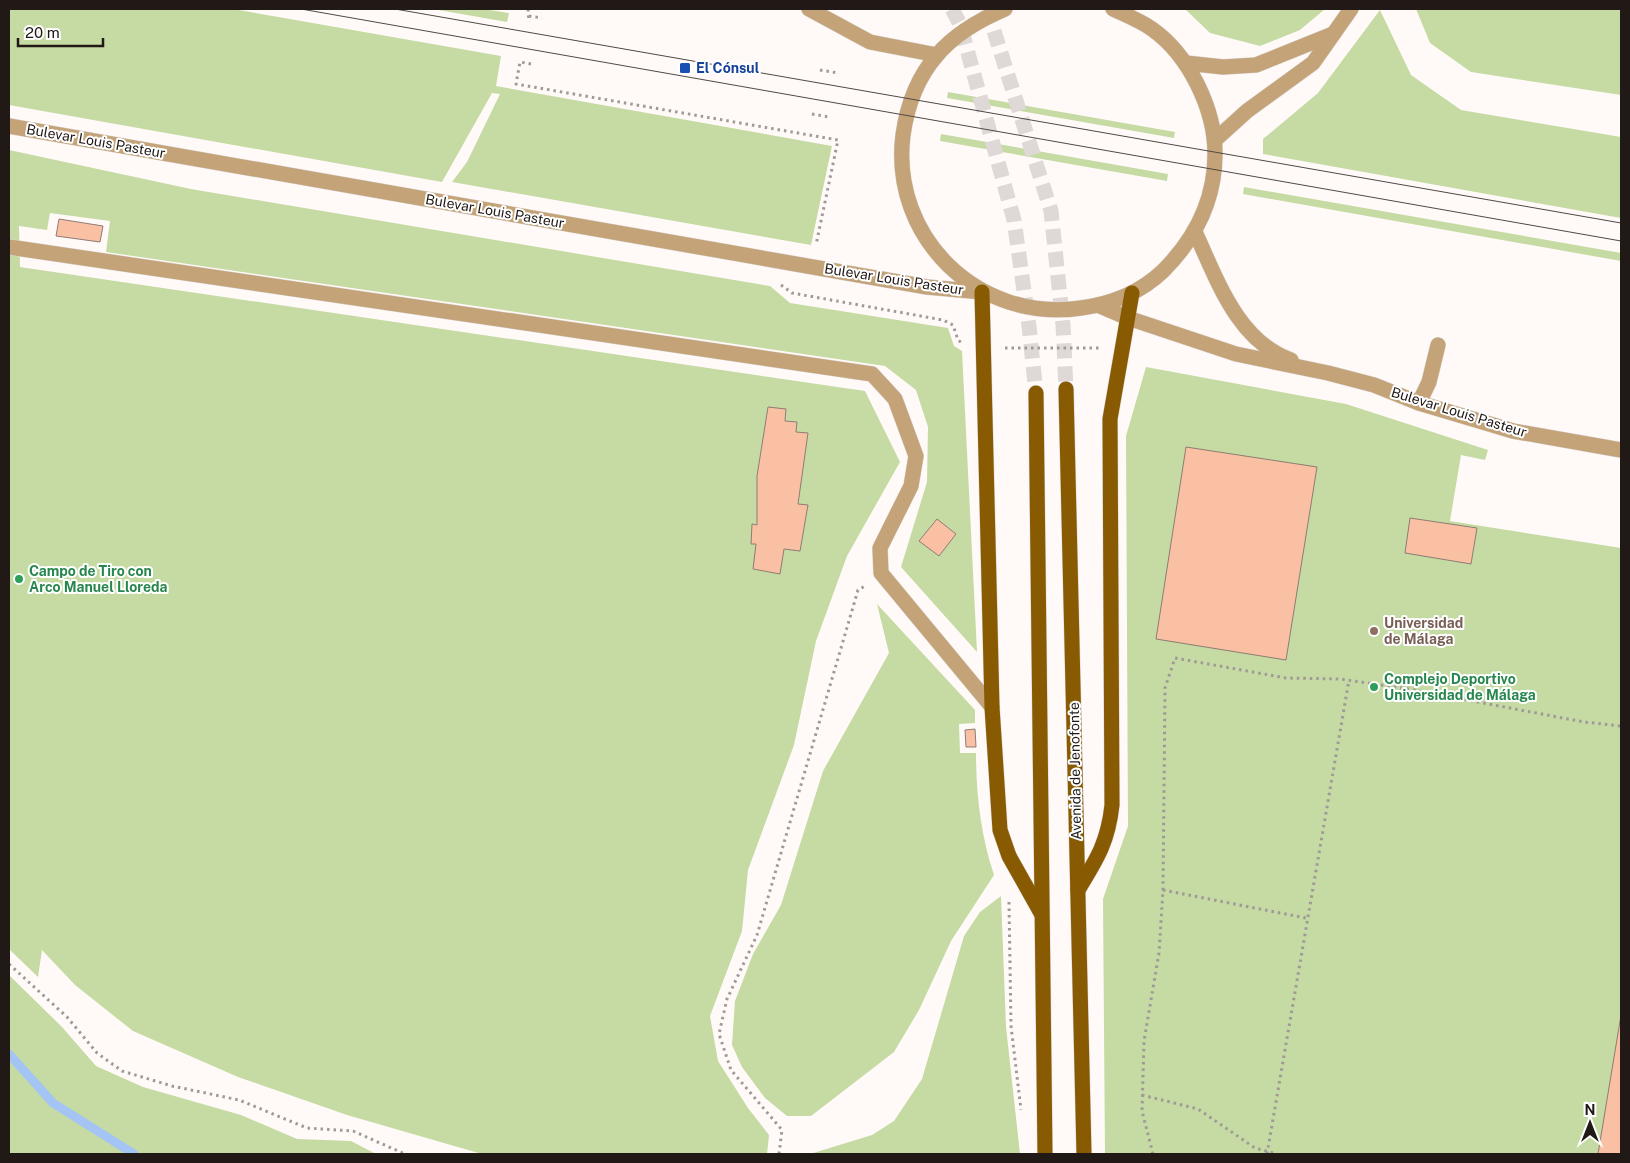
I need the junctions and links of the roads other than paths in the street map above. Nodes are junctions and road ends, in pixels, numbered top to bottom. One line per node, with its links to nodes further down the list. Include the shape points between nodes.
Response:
1 (809, 9): 6 (street, via 870,42)
2 (1005, 9): 6 (street, via 973,23)
3 (1114, 9): 7 (street, via 1153,30)
4 (1351, 9): 5 (street)
5 (1334, 34): 7 (street, via 1256,65); 9 (street, via 1313,64 1247,111)
6 (937, 54): 12 (street, via 922,76 905,116 900,154 905,191 918,228 940,259)
7 (1186, 64): 9 (street, via 1205,100)
8 (9, 126): 12 (street, Bulevar Louis Pasteur, via 927,287)
9 (1215, 140): 10 (street, via 1210,192)
10 (1195, 232): 13 (street, via 1157,277); 17 (street, Bulevar Louis Pasteur, via 1227,301 1251,334 1263,346 1287,359)
11 (9, 247): 22 (street, via 872,374 895,400 916,456 911,486 880,548 881,573)
12 (982, 292): 14 (street, via 1020,307 1060,311); 22 (main road)
13 (1132, 293): 14 (street); 15 (main road)
14 (1100, 306): 15 (street, Bulevar Louis Pasteur)
15 (1128, 318): 17 (street, Bulevar Louis Pasteur, via 1236,354); 23 (main road, via 1110,419 1110,829)
16 (1438, 345): 20 (street, via 1429,382)
17 (1328, 373): 20 (street, Bulevar Louis Pasteur, via 1374,385)
18 (1066, 389): 23 (main road, Avenida de Jenofonte)
19 (1036, 393): 24 (main road)
20 (1419, 403): 21 (street, Bulevar Louis Pasteur, via 1513,431)
21 (1621, 450)
22 (992, 707): 24 (main road, via 1000,830 1009,856)
23 (1078, 890): 26 (main road, Avenida de Jenofonte)
24 (1042, 914): 25 (main road)
25 (1045, 1154)
26 (1084, 1154)

